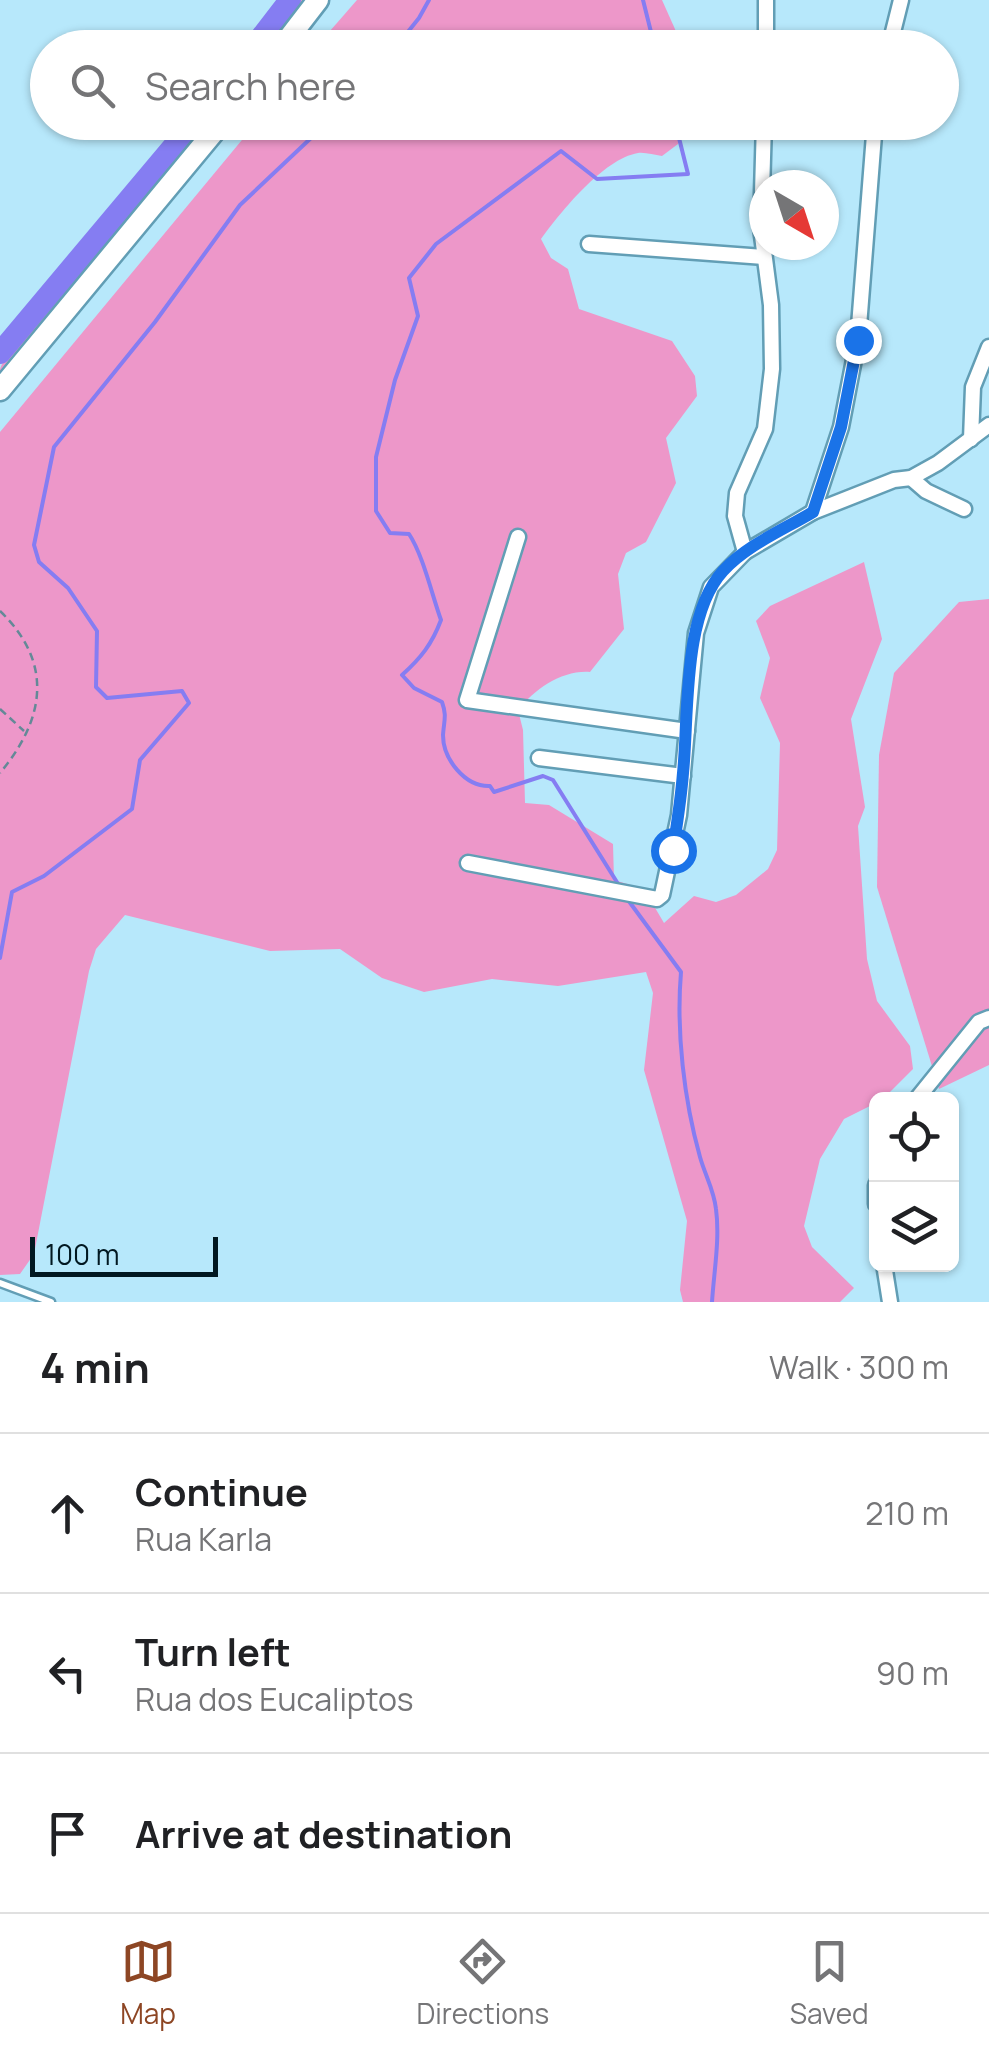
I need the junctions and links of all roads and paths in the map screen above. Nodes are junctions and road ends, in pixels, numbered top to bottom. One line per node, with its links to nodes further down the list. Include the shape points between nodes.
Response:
1 (318, 0): 4 (main road)
2 (766, 0): 5 (street)
3 (901, 0): 6 (street)
4 (295, 30)
5 (766, 30)
6 (893, 30)
7 (207, 140): 15 (main road)
8 (763, 140): 10 (street)
9 (874, 140): 20 (street, via 858,340 841,427)
10 (763, 170)
11 (589, 244): 12 (street)
12 (749, 256)
13 (764, 260): 22 (street, via 772,369 765,429 737,494)
14 (989, 347): 17 (street, via 973,387)
15 (0, 390)
16 (989, 424): 17 (street)
17 (971, 440): 18 (street)
18 (911, 478): 19 (street); 20 (street)
19 (964, 508)
20 (813, 512): 22 (street)
21 (518, 537): 25 (street, via 467,700)
22 (745, 552): 25 (street, via 704,600)
23 (0, 611): 26 (path, via 27,644 39,682)
24 (0, 709): 26 (path)
25 (687, 731): 29 (street)
26 (26, 732): 28 (path)
27 (539, 758): 29 (street)
28 (0, 773)
29 (683, 776): 30 (street, via 673,850 657,899)
30 (468, 863)
31 (989, 1018): 32 (street)
32 (922, 1092)
33 (885, 1272): 36 (street)
34 (0, 1283): 35 (lane)
35 (51, 1302)
36 (890, 1302)

